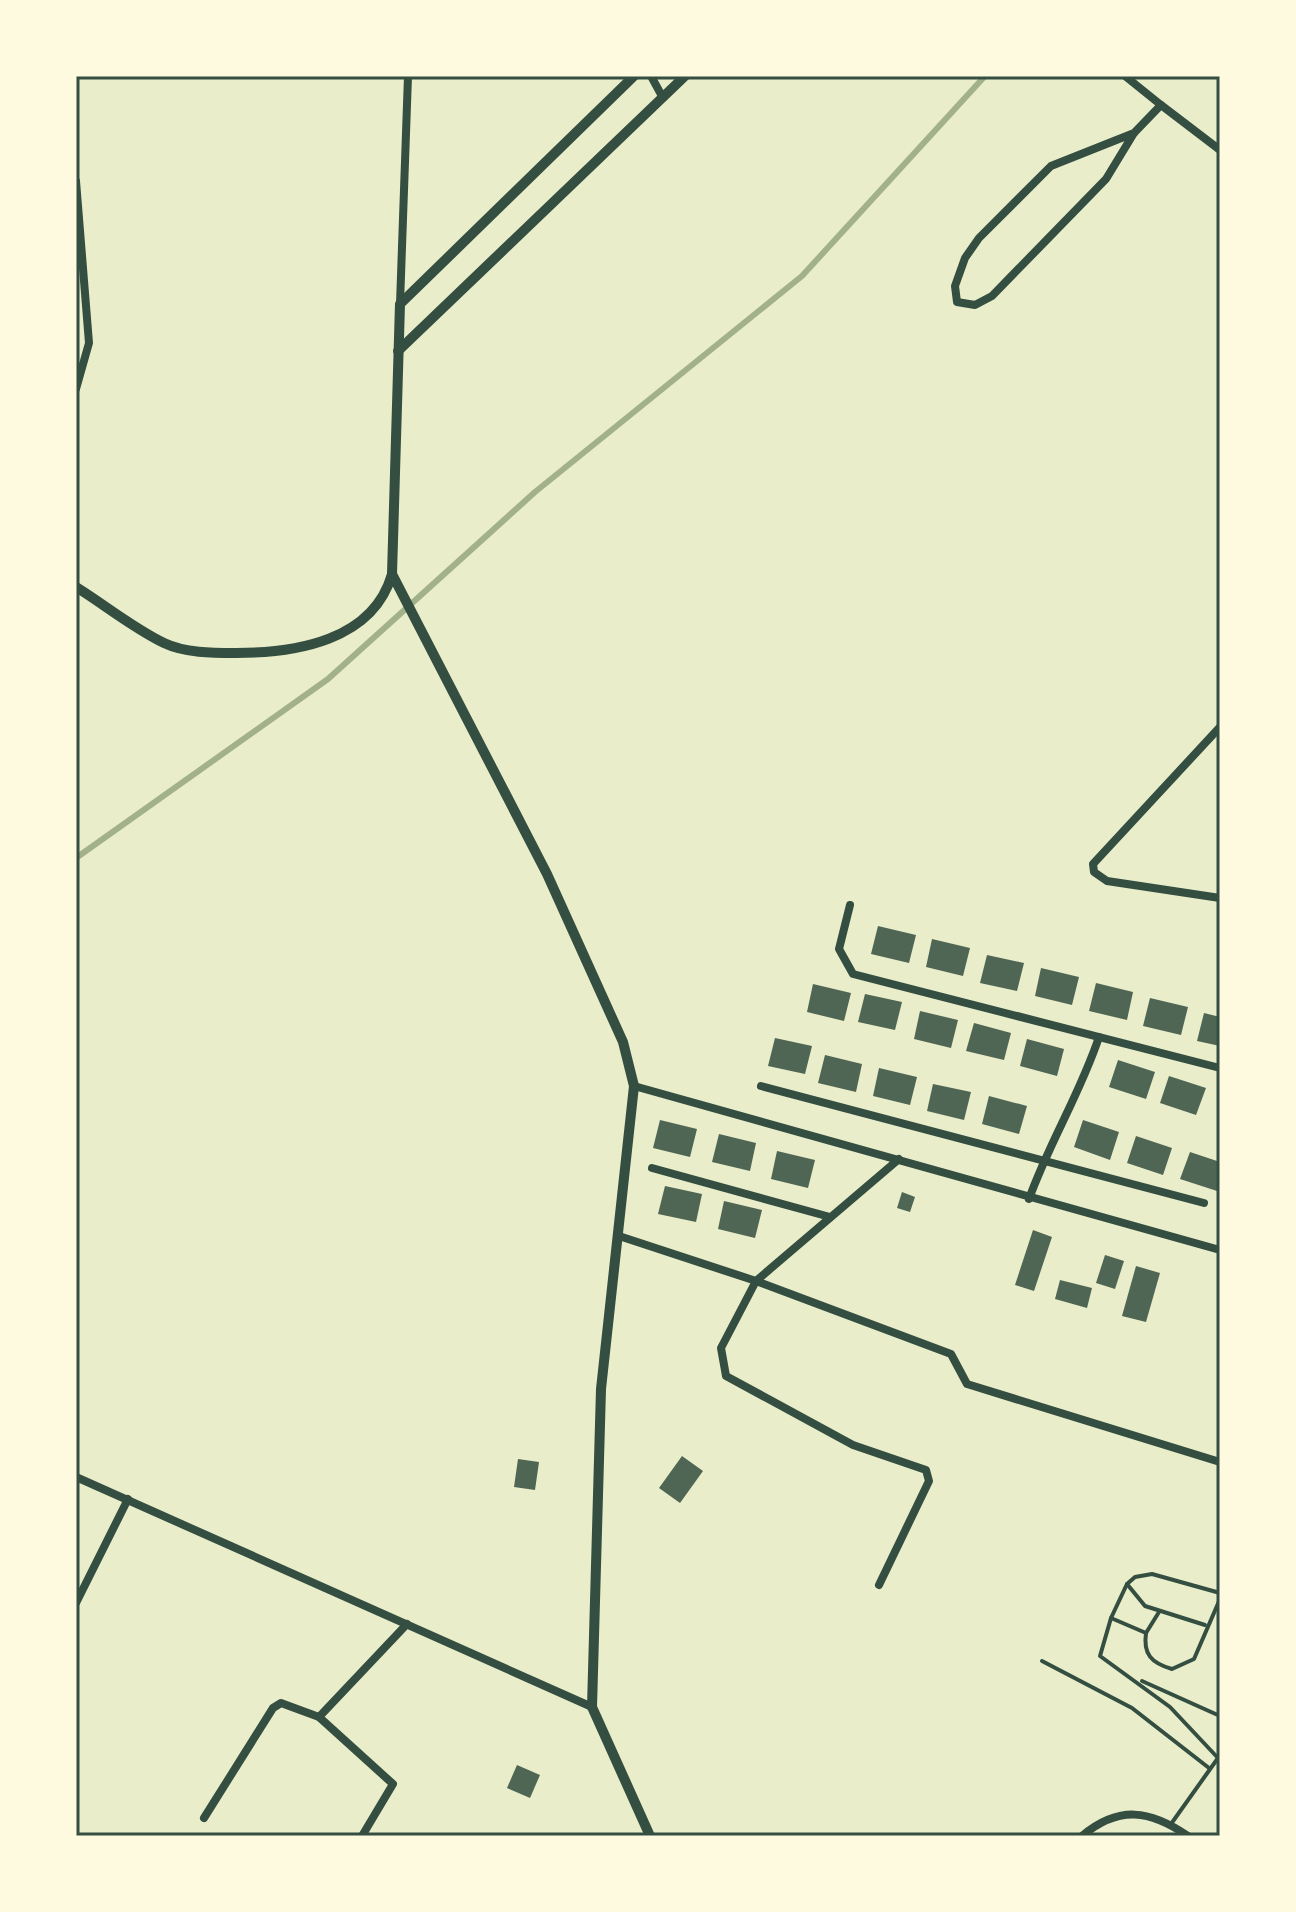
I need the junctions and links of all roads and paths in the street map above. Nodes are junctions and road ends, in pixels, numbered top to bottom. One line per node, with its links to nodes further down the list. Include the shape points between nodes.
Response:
1 (408, 76): 11 (street)
2 (634, 76): 11 (street)
3 (651, 76): 6 (street)
4 (685, 76): 6 (street)
5 (1125, 76): 7 (street)
6 (663, 98): 12 (street)
7 (1161, 105): 8 (street); 9 (street)
8 (1134, 133): 8 (street, via 1051,166 965,258 955,286 957,302 975,305 992,296 1106,179)
9 (1220, 150)
10 (76, 181): 13 (street, via 89,343)
11 (400, 304): 12 (street)
12 (398, 351): 14 (street)
13 (76, 389)
14 (392, 574): 15 (street, via 376,606 354,626 313,646 259,653 192,651 165,643); 21 (street, via 547,874 623,1042)
15 (76, 587)
16 (1220, 727): 17 (street, via 1093,864 1094,872 1107,881)
17 (1220, 898)
18 (850, 905): 19 (street, via 839,949 853,974)
19 (1099, 1037): 20 (street); 24 (street, via 1083,1085)
20 (1220, 1068)
21 (634, 1086): 23 (street); 29 (street)
22 (761, 1086): 24 (street)
23 (899, 1159): 26 (street); 28 (street)
24 (1043, 1160): 26 (street); 27 (street)
25 (652, 1168): 28 (street)
26 (1029, 1199): 30 (street)
27 (1204, 1203)
28 (830, 1217): 31 (street)
29 (619, 1236): 31 (street); 46 (street, via 601,1389)
30 (1220, 1250)
31 (756, 1281): 32 (street, via 951,1354 967,1384); 36 (street, via 721,1348 726,1376 853,1445 926,1470 929,1481)
32 (1220, 1462)
33 (76, 1477): 34 (street)
34 (128, 1499): 38 (street); 41 (street)
35 (1127, 1584): 37 (lane, via 1152,1574); 39 (lane, via 1145,1606); 40 (lane)
36 (879, 1585)
37 (1220, 1596): 42 (lane)
38 (76, 1603)
39 (1159, 1612): 42 (lane); 43 (lane)
40 (1111, 1618): 43 (lane); 45 (lane, via 1100,1656)
41 (407, 1624): 46 (street); 48 (street)
42 (1205, 1625): 43 (lane, via 1194,1659 1172,1669 1148,1656)
43 (1146, 1633)
44 (1042, 1661): 50 (lane, via 1132,1708)
45 (1134, 1678): 47 (lane); 49 (lane)
46 (592, 1707): 54 (street)
47 (1220, 1716)
48 (319, 1717): 51 (street, via 281,1703 273,1708); 53 (street, via 393,1784)
49 (1219, 1757): 50 (lane)
50 (1209, 1768): 52 (lane)
51 (204, 1818)
52 (1171, 1824): 55 (street, via 1140,1813 1109,1817); 56 (street)
53 (362, 1836)
54 (650, 1836)
55 (1082, 1836)
56 (1188, 1836)

